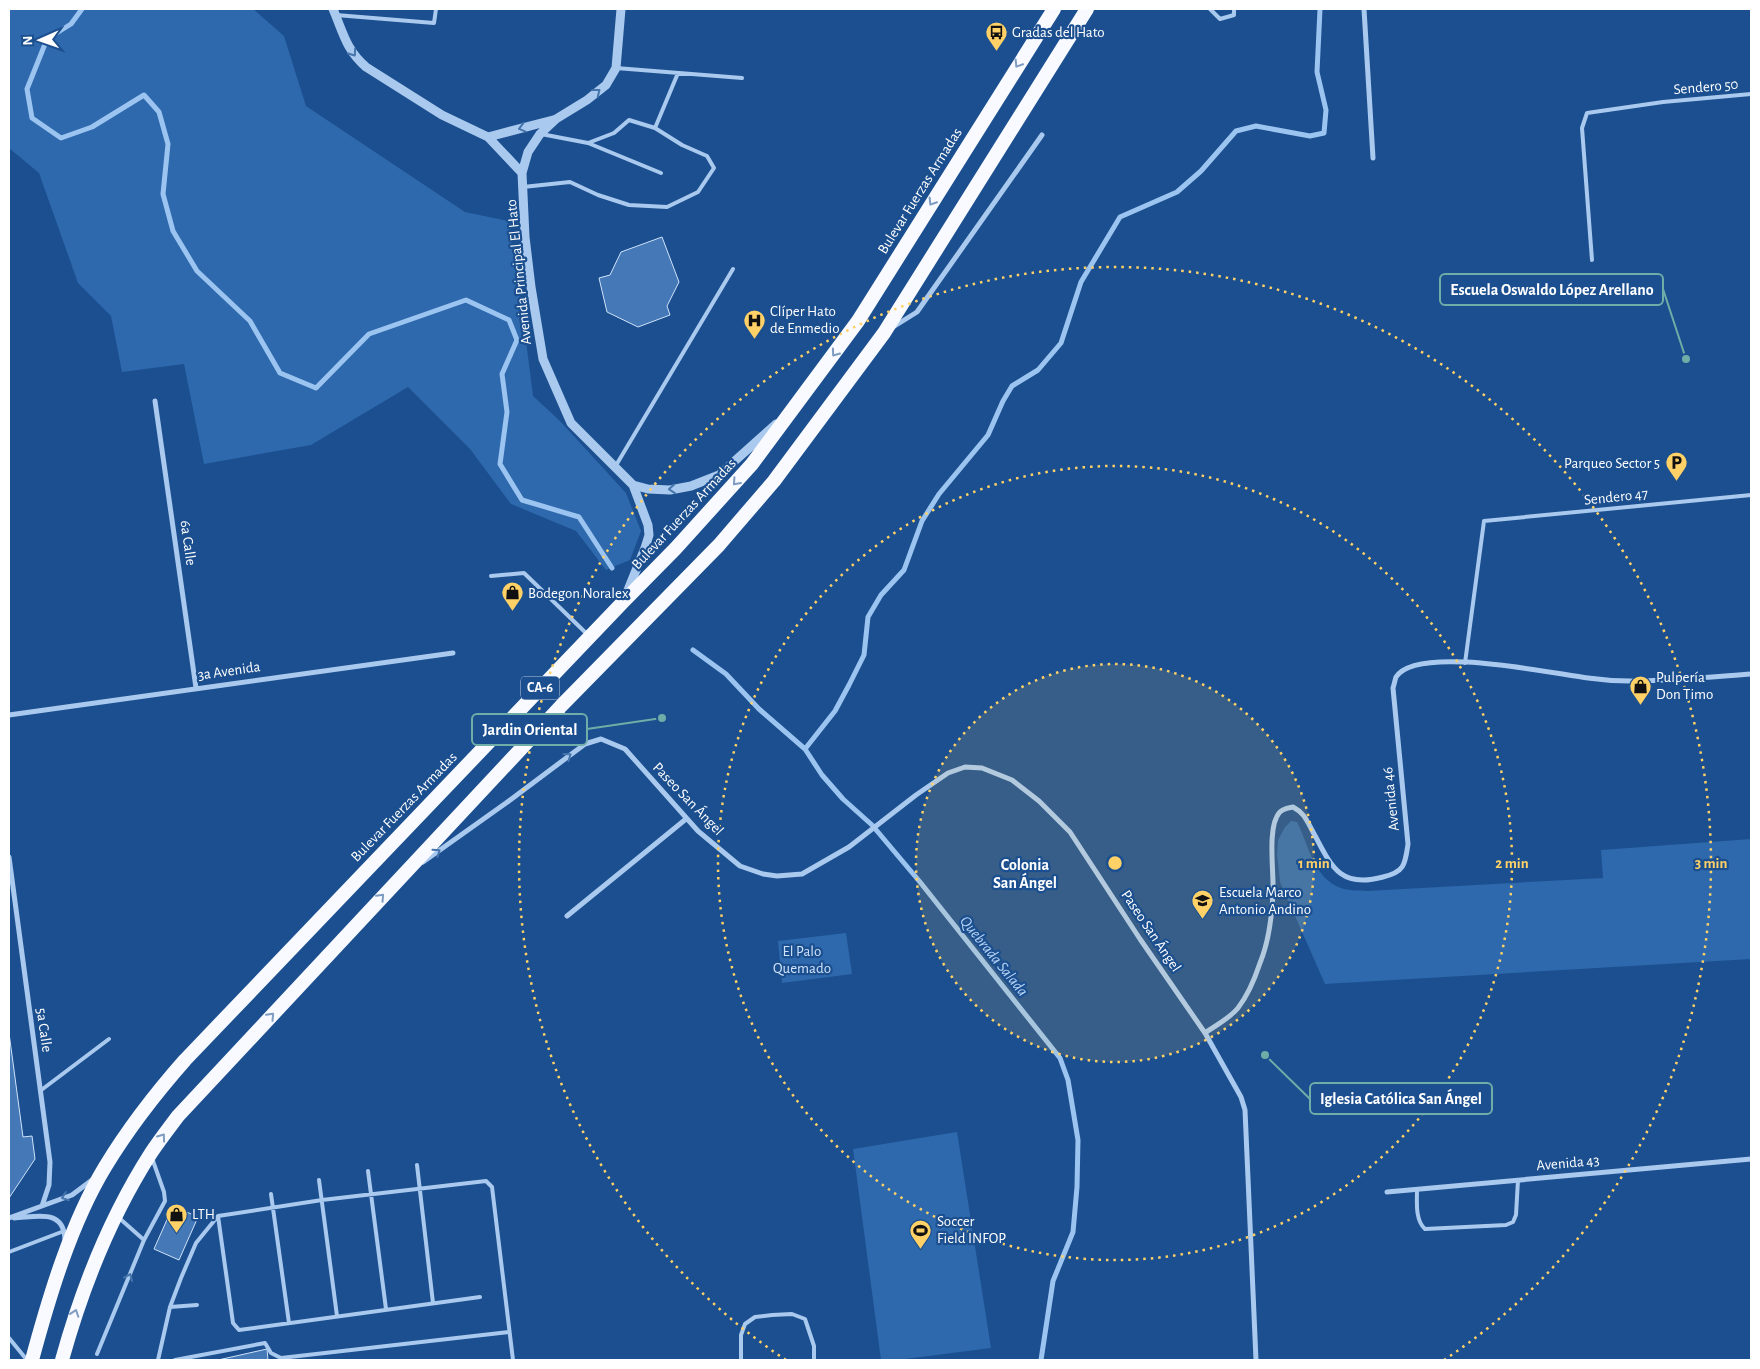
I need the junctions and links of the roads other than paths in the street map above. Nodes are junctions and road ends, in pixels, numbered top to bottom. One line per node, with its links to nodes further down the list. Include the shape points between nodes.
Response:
1 (436, 9): 8 (lane, via 434,23)
2 (621, 9): 9 (street)
3 (1054, 9): 27 (highway, Bulevar Fuerzas Armadas / CA-6, one-way to 27, via 858,321)
4 (1087, 9): 25 (highway, CA-6)
5 (1210, 9): 6 (lane, via 1220,19 1232,17)
6 (1234, 9)
7 (1364, 9): 19 (street)
8 (334, 12): 17 (street, one-way to 17, via 348,45 366,67 442,115)
9 (616, 68): 10 (lane); 13 (street, Avenida Principal El Hato, one-way to 9, via 606,85)
10 (678, 73): 11 (lane); 14 (lane)
11 (742, 78)
12 (1751, 94): 23 (lane, Sendero 50, via 1587,113 1582,128)
13 (556, 119): 15 (street, Avenida Principal El Hato); 17 (street, Avenida Principal El Hato, one-way to 17)
14 (655, 128): 18 (lane, via 629,120 614,133); 22 (lane, via 707,156 714,168 698,192 667,207 629,205 570,182)
15 (540, 134): 18 (lane); 20 (street, Avenida Principal El Hato, via 528,152)
16 (1042, 134): 25 (street, via 917,312)
17 (488, 137): 20 (street)
18 (588, 143): 21 (lane)
19 (1373, 158)
20 (522, 173): 22 (street, Avenida Principal El Hato)
21 (661, 173)
22 (523, 187): 28 (street, Avenida Principal El Hato, via 525,237 543,359 571,423)
23 (1592, 260)
24 (733, 269): 28 (lane)
25 (884, 333): 38 (highway, CA-6, via 738,524)
26 (155, 401): 37 (street, 6a Calle)
27 (796, 405): 29 (street, one-way to 29, via 719,474 691,486 670,490); 32 (highway, Bulevar Fuerzas Armadas / CA-6, one-way to 32, via 752,464)
28 (615, 467): 29 (street, Avenida Principal El Hato)
29 (633, 485): 32 (street, Avenida Principal El Hato, via 649,535)
30 (1751, 495): 35 (lane, Sendero 47, via 1484,520)
31 (491, 576): 33 (lane, via 524,573)
32 (623, 602): 33 (highway, Bulevar Fuerzas Armadas / CA-6)
33 (590, 637): 51 (highway, Bulevar Fuerzas Armadas / CA-6, via 185,1060 130,1128)
34 (452, 653): 37 (street, 3a Avenida)
35 (1465, 663): 36 (street, Avenida 46, via 1630,681); 45 (street, Avenida 46, via 1421,664 1404,670 1396,677 1393,688 1408,844 1405,862 1396,874 1368,881 1346,878 1331,865 1302,812 1293,807 1279,813 1272,837 1273,892 1269,933 1261,962 1238,1008)
36 (1751, 674)
37 (196, 688): 39 (street, 3a Avenida)
38 (559, 708): 40 (street); 43 (highway, CA-6)
39 (9, 715)
40 (585, 744): 41 (street, Paseo San Ángel, via 601,739 625,749); 43 (street, one-way to 40)
41 (686, 819): 44 (street); 45 (street, Paseo San Ángel, via 740,866 777,876 802,874 849,847 948,773 964,767 982,768 1012,780 1070,832)
42 (9, 857): 47 (street, 5a Calle)
43 (398, 880): 48 (highway, CA-6, one-way to 43, via 178,1116)
44 (567, 916)
45 (1205, 1033): 88 (street, Paseo San Ángel, via 1246,1110)
46 (109, 1039): 47 (lane)
47 (40, 1091): 61 (street, 5a Calle, via 50,1162 49,1185)
48 (150, 1153): 63 (highway, CA-6); 66 (lane, via 165,1201)
49 (1751, 1159): 54 (street, Avenida 43)
50 (417, 1165): 55 (lane)
51 (104, 1169): 61 (street, one-way to 61, via 72,1195); 68 (highway, Bulevar Fuerzas Armadas / CA-6)
52 (368, 1172): 59 (lane)
53 (319, 1180): 60 (lane)
54 (1518, 1180): 56 (street, Avenida 43); 56 (lane, via 1516,1215 1513,1222 1506,1225 1425,1229 1418,1218)
55 (420, 1189): 59 (lane); 70 (lane); 76 (lane, via 486,1180 492,1187)
56 (1417, 1189): 57 (street, Avenida 43)
57 (1387, 1192)
58 (272, 1194): 62 (lane)
59 (371, 1194): 60 (lane); 73 (lane)
60 (322, 1200): 62 (lane); 74 (lane)
61 (42, 1206): 65 (street, via 9,1218 51,1216 60,1222)
62 (273, 1208): 64 (lane); 75 (lane)
63 (116, 1216): 66 (lane); 82 (highway, CA-6, one-way to 63, via 83,1291)
64 (218, 1216): 72 (lane, via 196,1243); 75 (lane, via 233,1323 239,1330)
65 (64, 1231): 67 (lane); 68 (street)
66 (144, 1240): 78 (lane, one-way to 66)
67 (9, 1252)
68 (61, 1265): 81 (highway, Bulevar Fuerzas Armadas / CA-6)
69 (480, 1297): 70 (lane)
70 (433, 1303): 73 (lane)
71 (197, 1305): 72 (lane)
72 (170, 1307): 83 (lane)
73 (386, 1310): 74 (lane)
74 (337, 1316): 75 (lane)
75 (289, 1323)
76 (509, 1332): 79 (lane); 85 (lane)
77 (9, 1338): 80 (lane)
78 (96, 1354)
79 (281, 1359): 84 (lane, via 265,1344)
80 (27, 1360)
81 (32, 1360)
82 (62, 1360)
83 (158, 1360)
84 (175, 1360)
85 (513, 1360)
86 (741, 1360): 87 (lane, via 745,1324 755,1317 792,1314 805,1319 814,1346)
87 (814, 1360)
88 (1256, 1360)

